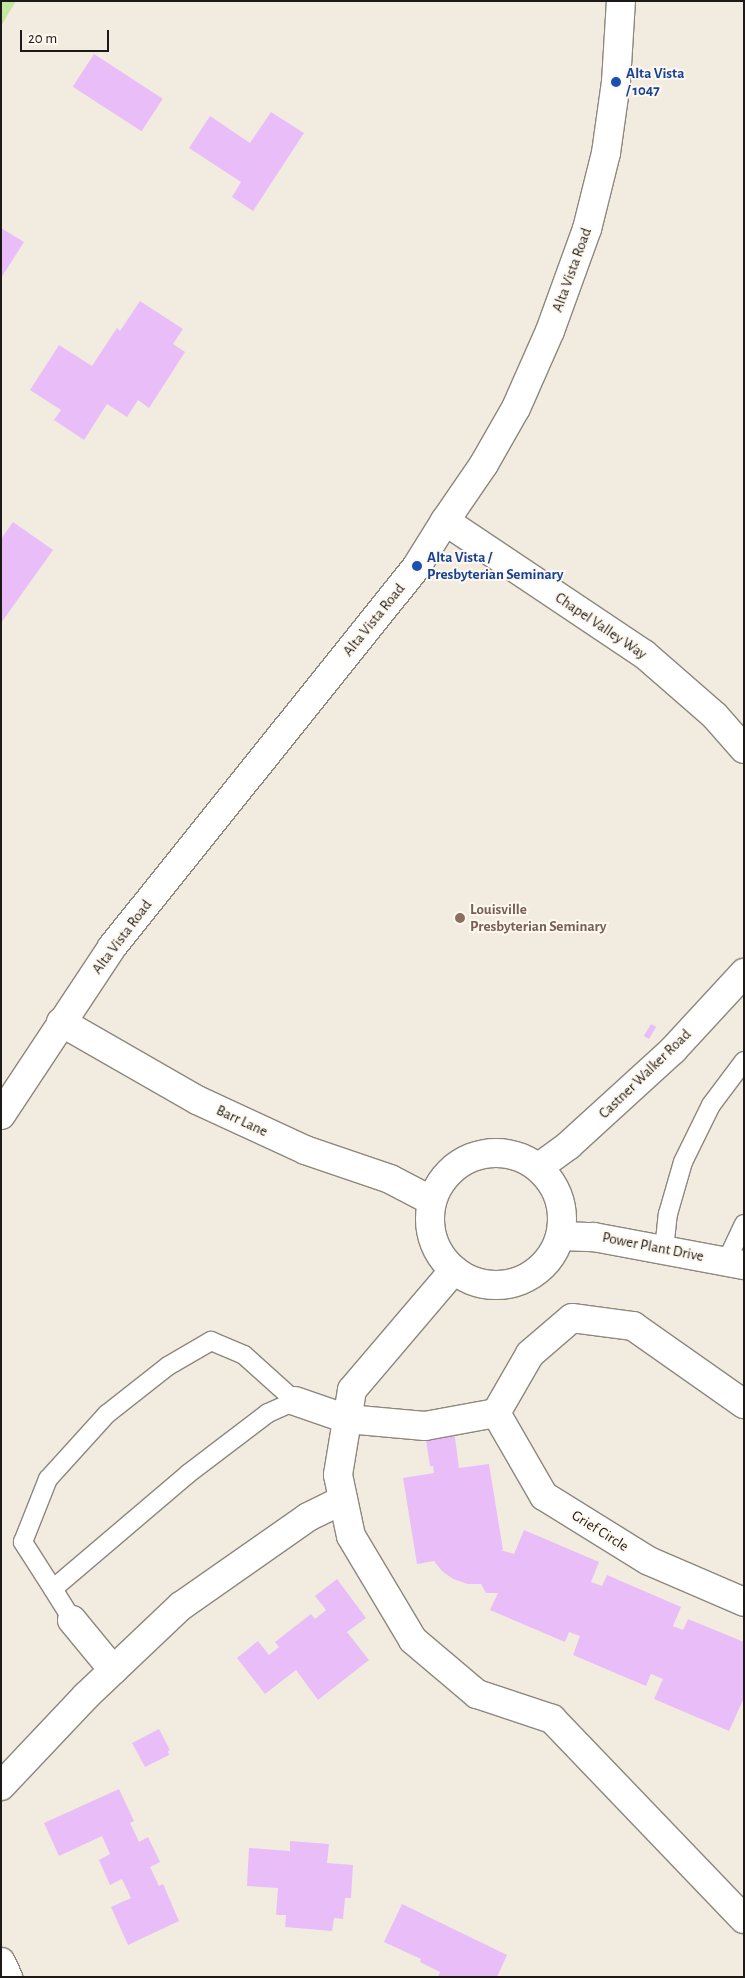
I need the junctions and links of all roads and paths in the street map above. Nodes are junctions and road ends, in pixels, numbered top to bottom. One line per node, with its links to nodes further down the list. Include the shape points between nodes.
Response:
1 (621, 1): 2 (street, Alta Vista Road, via 616,82 606,152 587,229 550,331 516,408 484,464)
2 (444, 521): 3 (street, Chapel Valley Way, via 644,654 715,716); 5 (street, Alta Vista Road, via 418,566 112,947)
3 (744, 749)
4 (744, 973): 8 (street, Castner Walker Road, via 673,1050 569,1145)
5 (61, 1022): 7 (street, Alta Vista Road); 9 (street, Barr Lane, via 197,1100 305,1150 390,1180)
6 (744, 1062): 12 (lane, via 711,1105 683,1162 668,1214)
7 (1, 1115)
8 (539, 1167): 9 (street, via 522,1157 504,1152 485,1152 467,1158 451,1169 439,1184); 11 (street, via 560,1198)
9 (432, 1201): 14 (street, via 433,1239 441,1256)
10 (744, 1224): 13 (lane)
11 (561, 1236): 12 (street, Power Plant Drive, via 594,1236); 14 (street, via 553,1254 526,1279 488,1285 470,1280)
12 (664, 1250): 13 (street, Power Plant Drive)
13 (735, 1264)
14 (454, 1270): 18 (street, via 352,1390)
15 (295, 1400): 18 (street); 20 (lane, via 268,1413 188,1474); 20 (lane, via 244,1355 210,1341 168,1366 107,1414 48,1479 23,1542)
16 (744, 1404): 17 (street, via 633,1326 572,1318 530,1354)
17 (496, 1413): 18 (street, via 425,1426); 21 (street, Grief Circle, via 544,1496 649,1561)
18 (347, 1419): 19 (street, via 338,1475)
19 (344, 1500): 23 (street, via 308,1517 181,1606); 25 (street, via 350,1536 413,1640 477,1694 552,1719)
20 (52, 1589): 22 (lane)
21 (744, 1602)
22 (72, 1620): 23 (street)
23 (113, 1670): 24 (street)
24 (1, 1786)
25 (744, 1919)
26 (1, 1962): 27 (street)
27 (8, 1977)

